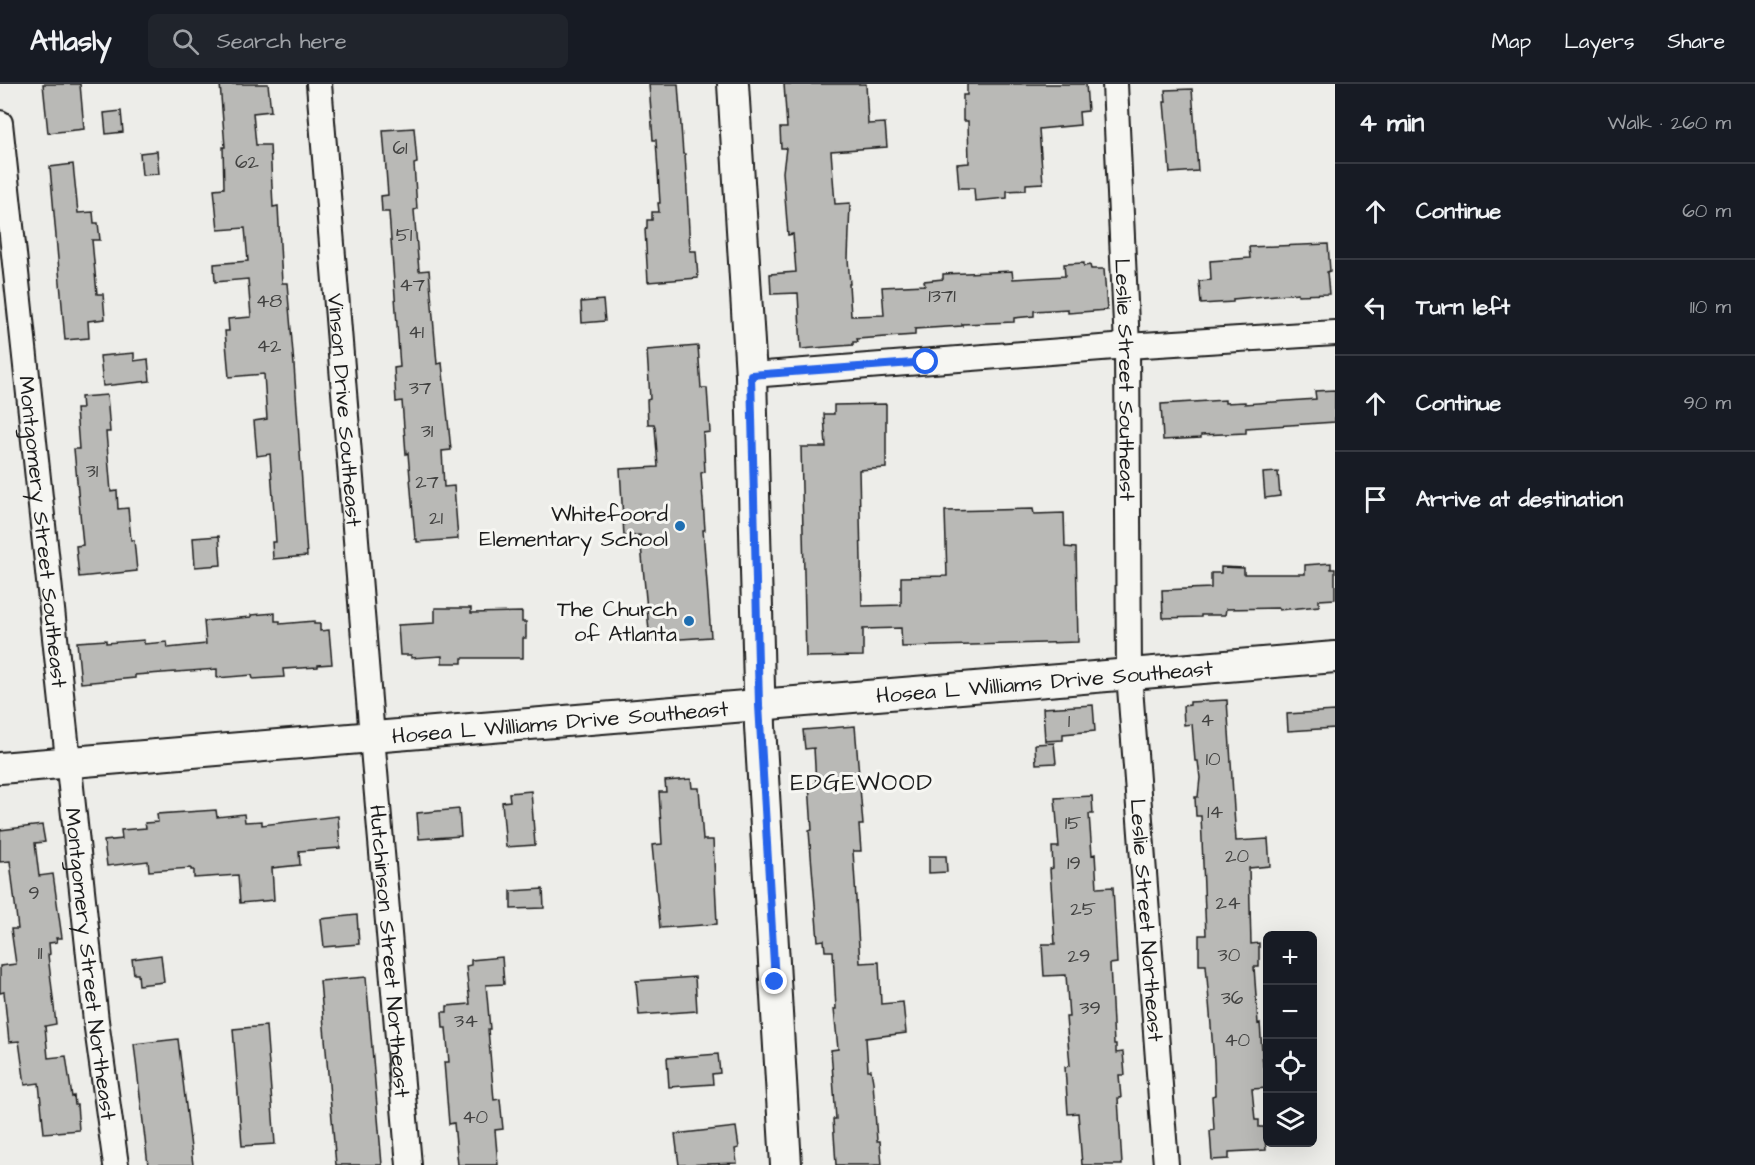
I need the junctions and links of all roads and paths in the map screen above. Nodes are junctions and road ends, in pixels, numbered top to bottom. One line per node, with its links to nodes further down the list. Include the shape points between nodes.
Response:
1 (320, 84): 11 (street, Vinson Drive Southeast)
2 (733, 84): 7 (street)
3 (1115, 84): 6 (street, Leslie Street Southeast)
4 (0, 123): 12 (street, Montgomery Street Southeast)
5 (1335, 333): 6 (street)
6 (1127, 346): 7 (street); 9 (street, Leslie Street Southeast)
7 (751, 375): 10 (street)
8 (1335, 657): 9 (street, Hosea L Williams Drive Southeast)
9 (1129, 674): 10 (street, Hosea L Williams Drive Southeast); 17 (street, Leslie Street Northeast)
10 (759, 705): 11 (street, Hosea L Williams Drive Southeast); 16 (street)
11 (372, 737): 12 (street, Hosea L Williams Drive Southeast); 15 (street, Hutchinson Street Northeast)
12 (69, 762): 13 (street, Hosea L Williams Drive Southeast); 14 (street, Montgomery Street Northeast, via 96,1021)
13 (0, 768)
14 (116, 1165)
15 (409, 1165)
16 (786, 1165)
17 (1166, 1165)

